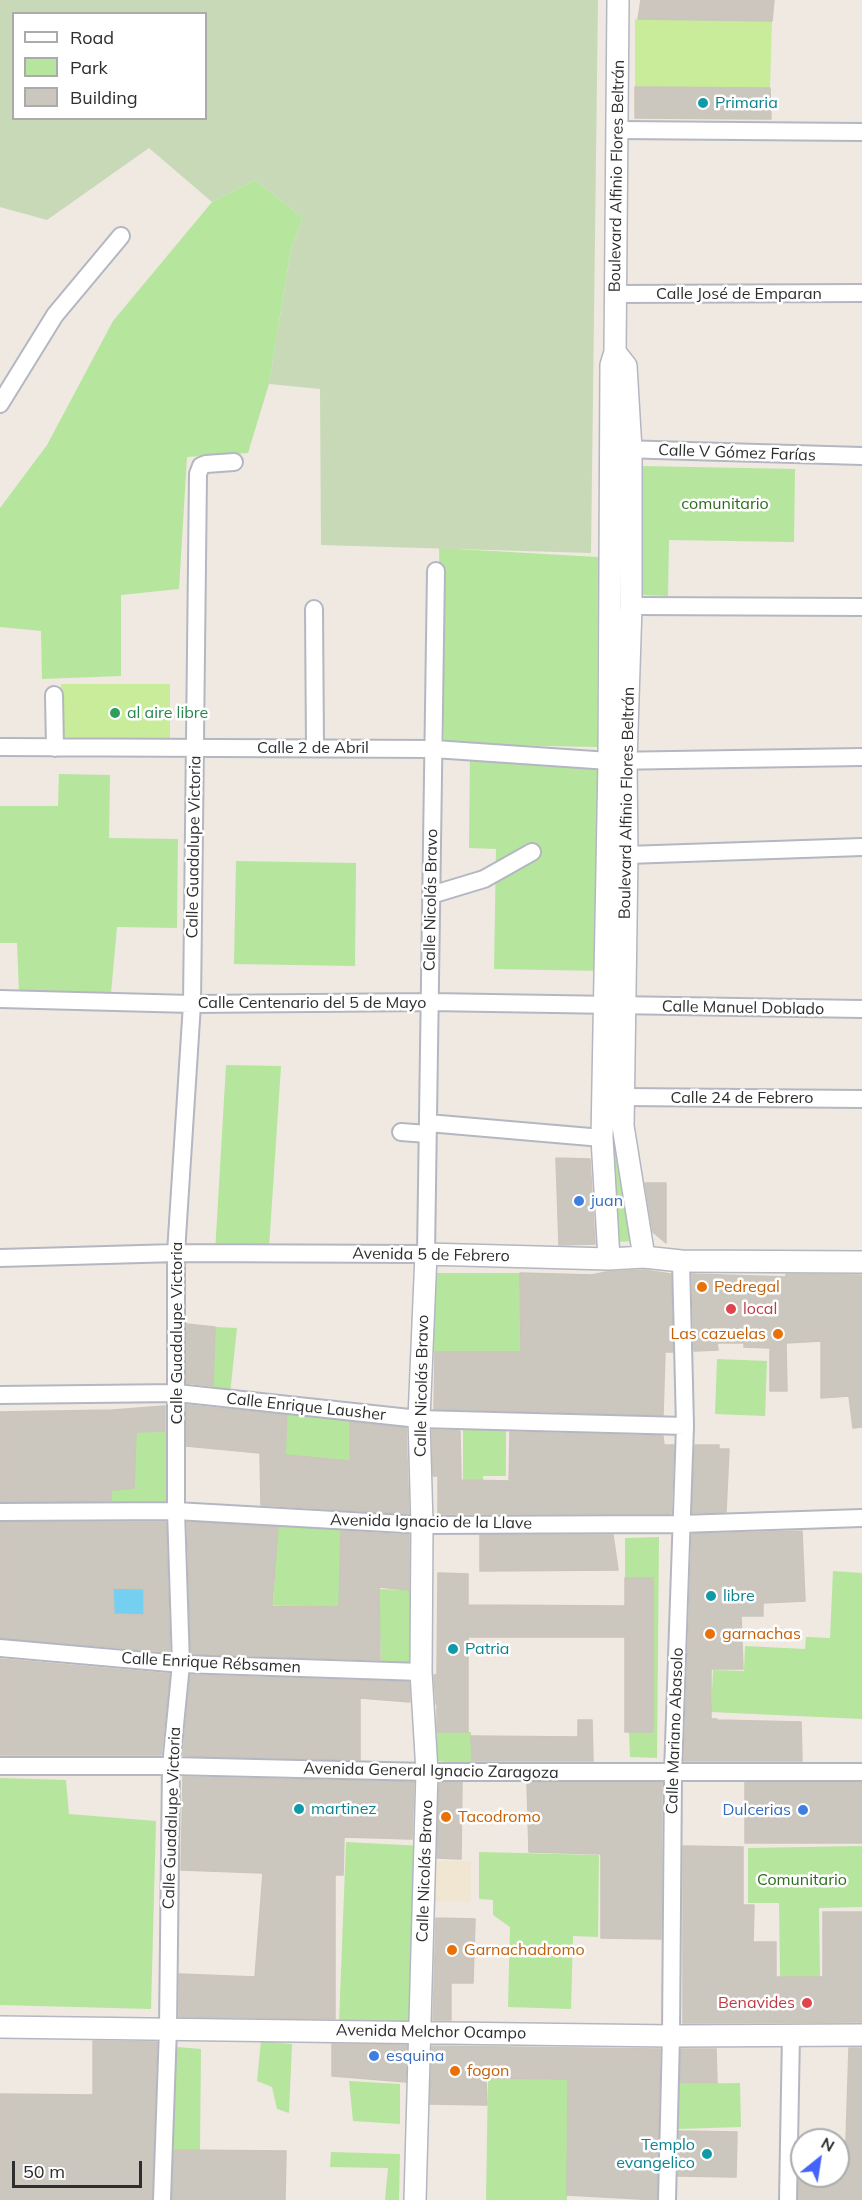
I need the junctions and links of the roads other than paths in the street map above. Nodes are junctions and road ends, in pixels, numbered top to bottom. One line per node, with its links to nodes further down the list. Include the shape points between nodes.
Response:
1 (618, 0): 2 (street, Boulevard Alfinio Flores Beltrán)
2 (617, 130): 3 (street); 6 (street, Boulevard Alfinio Flores Beltrán)
3 (862, 132)
4 (121, 236): 7 (street, via 55,315)
5 (862, 293): 6 (street, Calle José de Emparan)
6 (616, 294): 8 (street, Boulevard Alfinio Flores Beltrán, via 615,352 626,366)
7 (0, 404)
8 (621, 449): 9 (street, Calle V Gómez Farías); 11 (street, Boulevard Alfinio Flores Beltrán)
9 (862, 456)
10 (234, 462): 18 (street, Calle Guadalupe Victoria, via 201,466 198,474)
11 (621, 564): 13 (street, Boulevard Alfinio Flores Beltrán); 23 (street, Boulevard Alfinio Flores Beltrán)
12 (436, 571): 21 (street, Calle Nicolás Bravo)
13 (631, 606): 14 (street); 23 (street, Boulevard Alfinio Flores Beltrán)
14 (862, 607)
15 (315, 609): 20 (street)
16 (54, 695): 19 (street)
17 (0, 747): 19 (street, Calle 2 de Abril)
18 (196, 747): 19 (street, Calle 2 de Abril); 20 (street, Calle 2 de Abril); 30 (street, Calle Guadalupe Victoria)
19 (55, 748)
20 (315, 748): 21 (street, Calle 2 de Abril)
21 (434, 749): 23 (street, Calle 2 de Abril); 27 (street, Calle Nicolás Bravo)
22 (862, 758): 23 (street, Calle 2 de Abril)
23 (618, 761): 26 (street, Boulevard Alfinio Flores Beltrán); 31 (street, Boulevard Alfinio Flores Beltrán)
24 (862, 848): 26 (street)
25 (532, 852): 27 (street, via 484,879)
26 (627, 855): 31 (street, Boulevard Alfinio Flores Beltrán)
27 (431, 895): 29 (street, Calle Nicolás Bravo)
28 (0, 999): 30 (street, Calle Centenario del 5 de Mayo)
29 (429, 1002): 30 (street, Calle Centenario del 5 de Mayo); 31 (street, Calle Centenario del 5 de Mayo); 35 (street, Calle Nicolás Bravo)
30 (192, 1004): 38 (street, Calle Guadalupe Victoria)
31 (615, 1006): 32 (street, Calle Manuel Doblado); 33 (street, Boulevard Alfinio Flores Beltrán); 37 (street, Boulevard Alfinio Flores Beltrán)
32 (862, 1010)
33 (623, 1097): 34 (street, Calle 24 de Febrero); 40 (street, Boulevard Alfinio Flores Beltrán, via 623,1126)
34 (862, 1099)
35 (427, 1128): 36 (street); 37 (street); 39 (street, Calle Nicolás Bravo)
36 (401, 1132)
37 (602, 1138): 42 (street, Boulevard Alfinio Flores Beltrán)
38 (176, 1253): 39 (street, Avenida 5 de Febrero); 41 (street, Avenida 5 de Febrero); 45 (street, Calle Guadalupe Victoria)
39 (426, 1254): 42 (street, Avenida 5 de Febrero); 47 (street, Calle Nicolás Bravo)
40 (645, 1257): 42 (street, Avenida 5 de Febrero); 43 (street, Avenida 5 de Febrero)
41 (0, 1258)
42 (609, 1258)
43 (681, 1261): 44 (street, Avenida 5 de Febrero); 48 (street, Calle Mariano Abasolo)
44 (862, 1262)
45 (177, 1393): 46 (street, Calle Enrique Lausher); 47 (street, Calle Enrique Lausher); 49 (street, Calle Guadalupe Victoria)
46 (0, 1395)
47 (419, 1419): 48 (street, Calle Enrique Lausher); 53 (street, Calle Nicolás Bravo)
48 (685, 1426): 52 (street, Calle Mariano Abasolo)
49 (176, 1511): 50 (street, Avenida Ignacio de la Llave); 53 (street, Avenida Ignacio de la Llave); 55 (street, Calle Guadalupe Victoria)
50 (0, 1512)
51 (862, 1518): 52 (street, Avenida Ignacio de la Llave)
52 (681, 1524): 53 (street, Avenida Ignacio de la Llave); 61 (street, Calle Mariano Abasolo)
53 (422, 1525): 56 (street, Calle Nicolás Bravo)
54 (0, 1648): 55 (street, Calle Enrique Rébsamen)
55 (181, 1664): 56 (street, Calle Enrique Rébsamen); 58 (street, Calle Guadalupe Victoria)
56 (422, 1672): 59 (street, Calle Nicolás Bravo)
57 (0, 1766): 58 (street, Avenida General Ignacio Zaragoza)
58 (171, 1766): 59 (street, Avenida General Ignacio Zaragoza); 63 (street, Calle Guadalupe Victoria)
59 (428, 1772): 61 (street, Avenida General Ignacio Zaragoza); 64 (street, Calle Nicolás Bravo)
60 (862, 1772): 61 (street, Avenida General Ignacio Zaragoza)
61 (673, 1773): 67 (street, Calle Mariano Abasolo)
62 (0, 2027): 63 (street, Avenida Melchor Ocampo)
63 (168, 2028): 64 (street, Avenida Melchor Ocampo); 68 (street, Calle Guadalupe Victoria)
64 (420, 2033): 67 (street, Avenida Melchor Ocampo); 69 (street, Calle Nicolás Bravo)
65 (791, 2034): 66 (street, Avenida Melchor Ocampo); 67 (street, Avenida Melchor Ocampo); 71 (street)
66 (862, 2035)
67 (671, 2036): 70 (street, Calle Mariano Abasolo)
68 (162, 2200)
69 (415, 2200)
70 (667, 2200)
71 (788, 2200)

